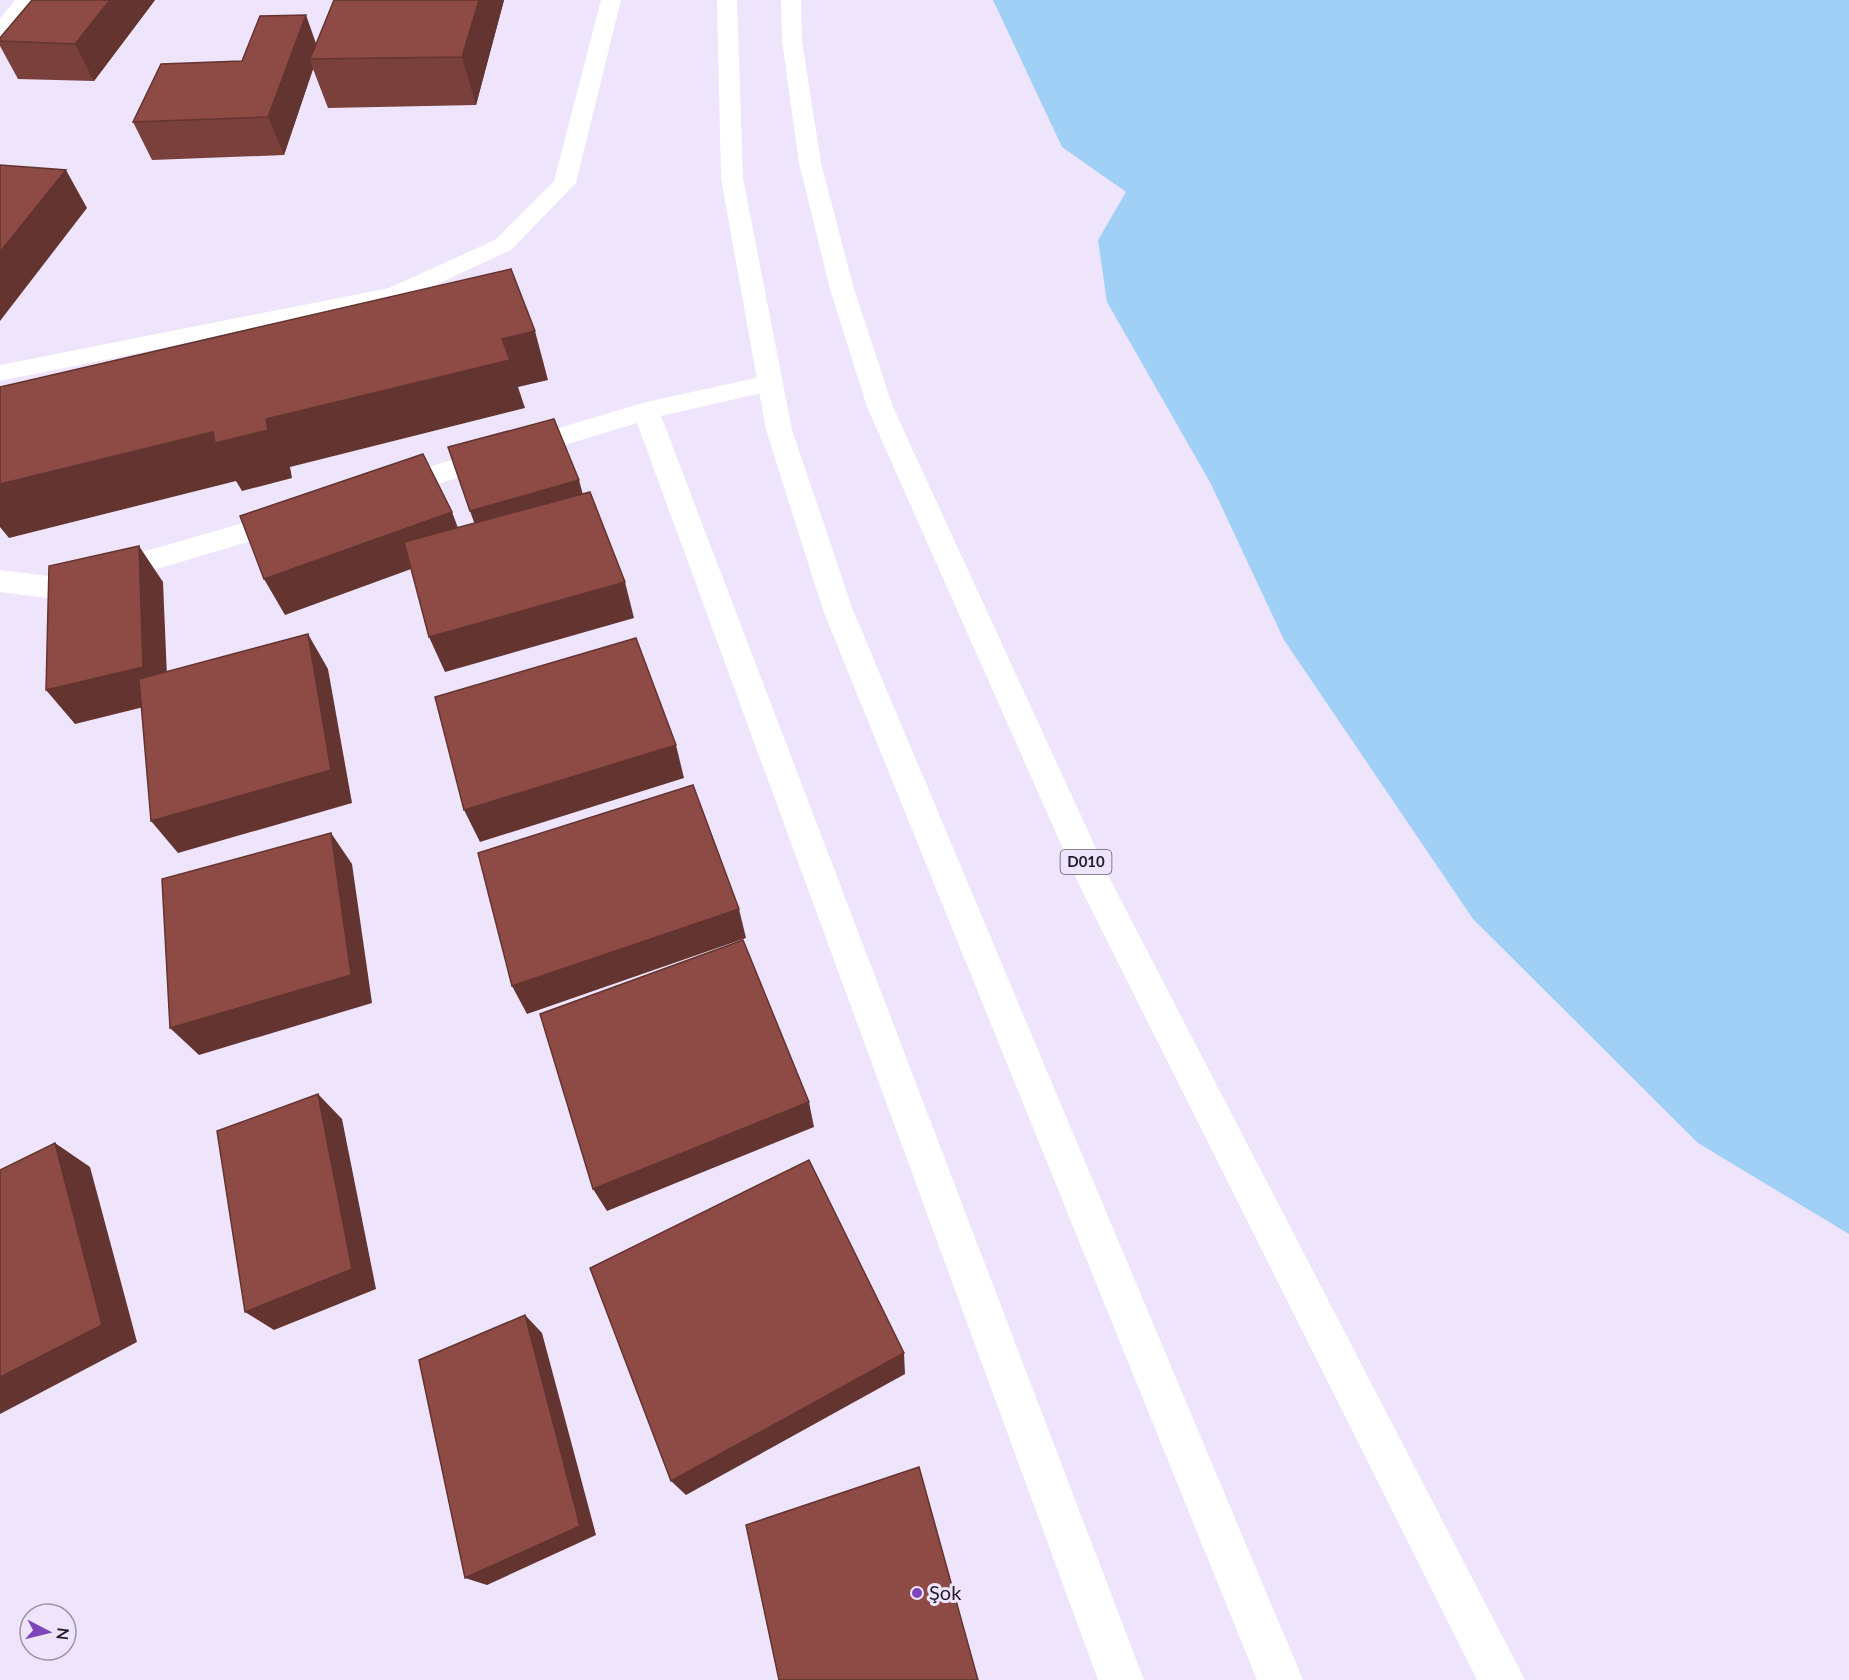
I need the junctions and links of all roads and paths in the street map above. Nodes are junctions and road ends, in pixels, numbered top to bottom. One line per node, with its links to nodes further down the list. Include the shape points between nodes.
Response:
1 (25, 0): 5 (main road)
2 (611, 0): 6 (main road, via 565,183 502,245 396,294)
3 (727, 0): 7 (main road, via 732,178)
4 (791, 0): 14 (main road, D010, via 792,41 810,163 842,289 880,408 1098,887)
5 (0, 32)
6 (0, 373)
7 (770, 383): 8 (main road); 13 (main road, via 779,430 838,610)
8 (646, 411): 9 (main road); 12 (main road)
9 (367, 496)
10 (311, 513): 11 (main road, via 56,588)
11 (0, 581)
12 (1121, 1680)
13 (1280, 1680)
14 (1502, 1680)

